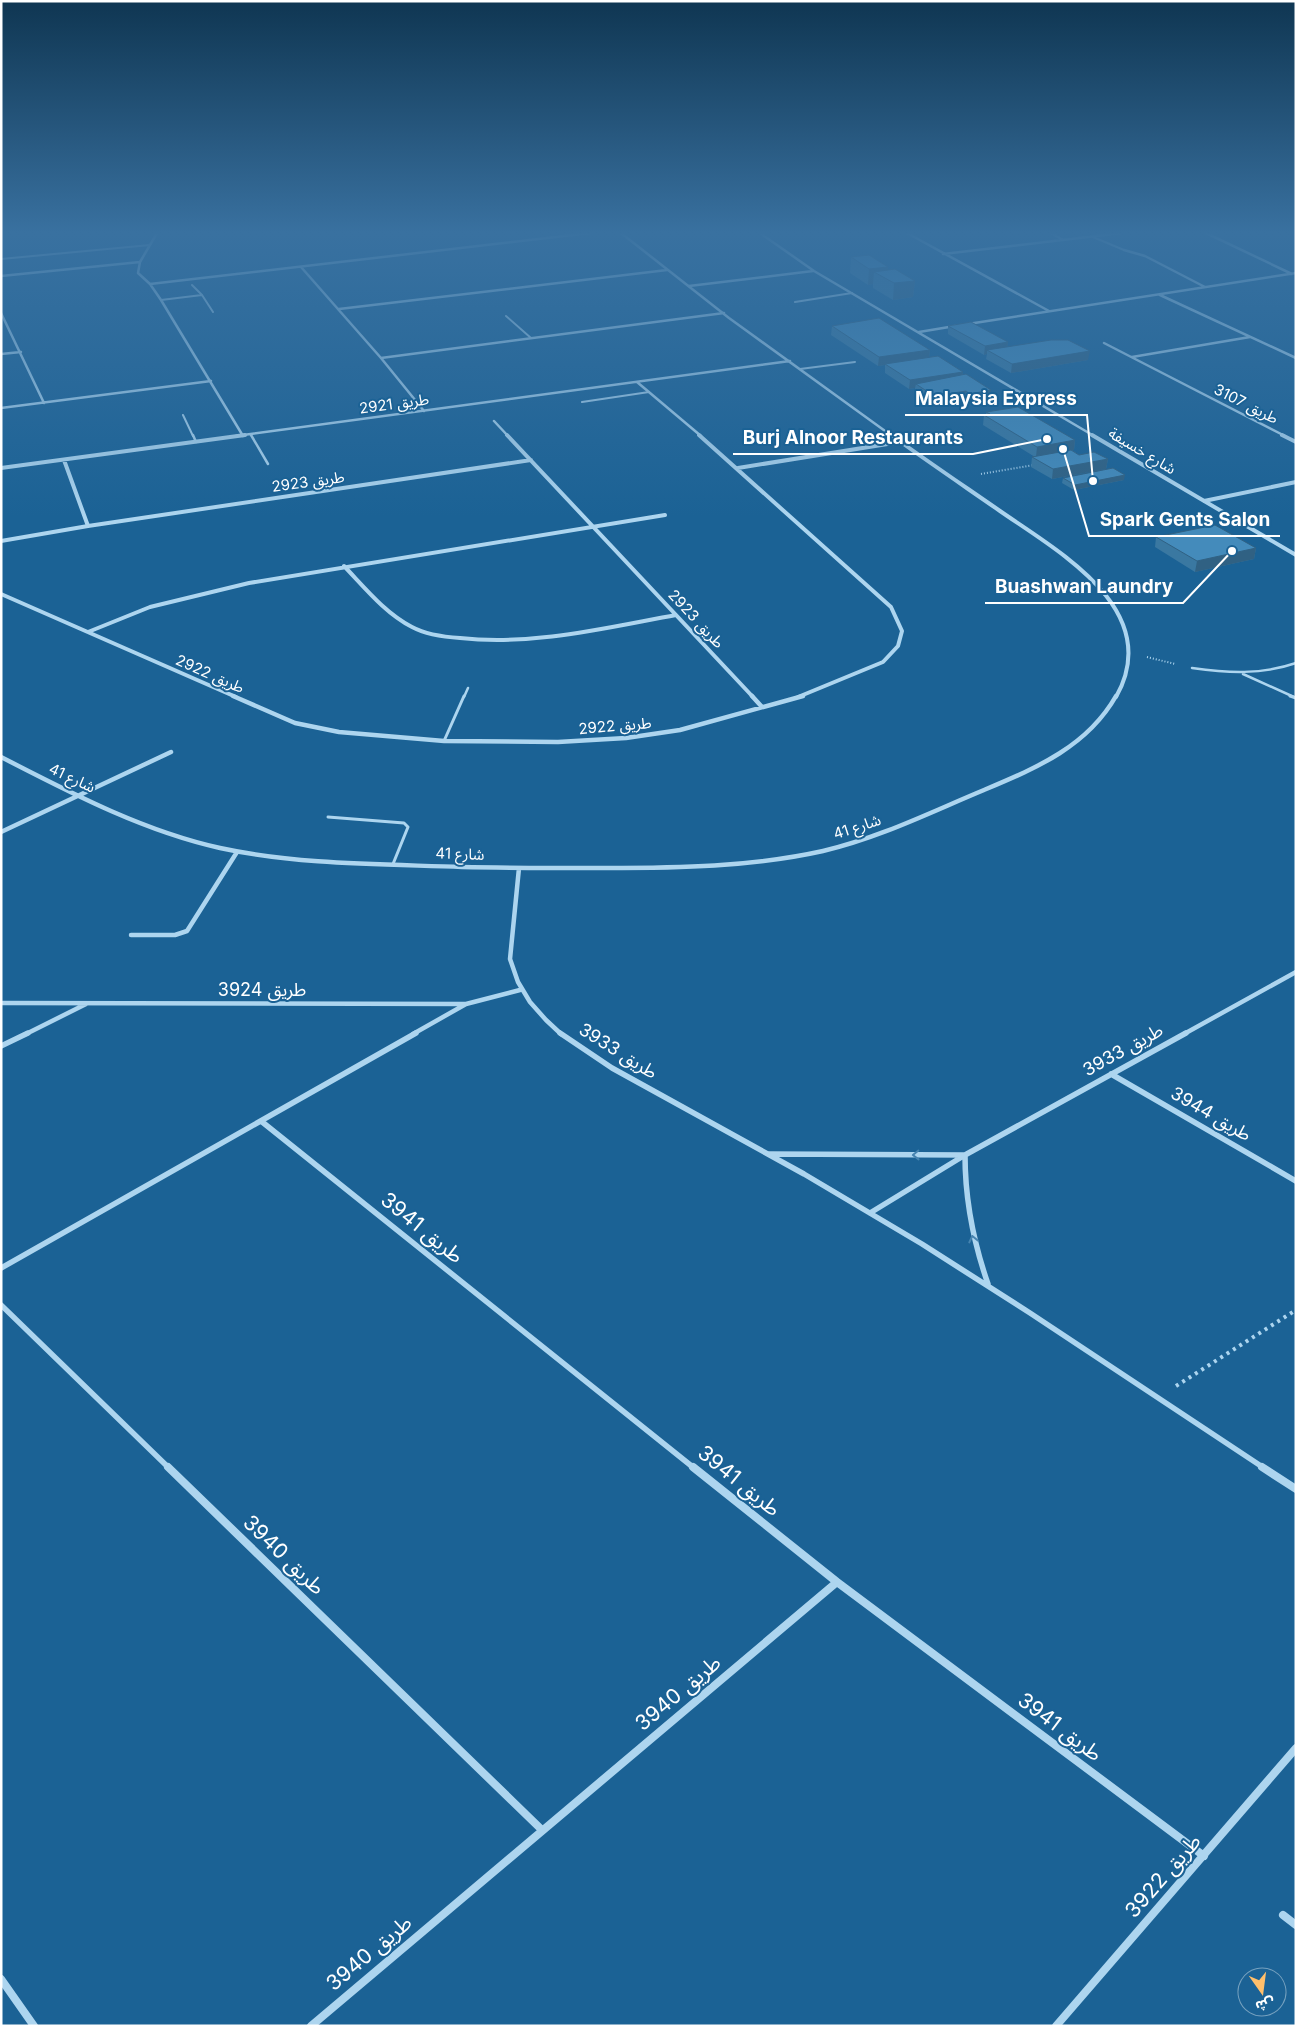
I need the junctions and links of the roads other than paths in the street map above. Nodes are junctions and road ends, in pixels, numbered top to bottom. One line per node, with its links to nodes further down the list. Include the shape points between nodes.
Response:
1 (9, 328): 14 (street)
2 (178, 328): 22 (street)
3 (355, 328): 17 (street)
4 (519, 328): 12 (lane)
5 (612, 328): 12 (street)
6 (744, 328): 19 (street, شارع 41)
7 (910, 328): 10 (street, شارع خسيفة)
8 (946, 328): 10 (street)
9 (1231, 328): 11 (street)
10 (918, 332): 42 (street, شارع خسيفة)
11 (1251, 337): 16 (street); 18 (street)
12 (531, 338): 17 (street)
13 (1104, 343): 16 (street, طريق 3107)
14 (21, 352): 15 (street); 26 (street)
15 (1, 354)
16 (1132, 357): 35 (street, طريق 3107)
17 (382, 358): 28 (street)
18 (1296, 358)
19 (790, 362): 21 (street, شارع 41); 23 (street, طريق 2921)
20 (855, 362): 21 (lane)
21 (800, 369): 34 (street, شارع 41)
22 (211, 381): 26 (street); 32 (street)
23 (637, 382): 24 (street, طريق 2922); 28 (street, طريق 2921)
24 (649, 392): 25 (lane); 40 (street, طريق 2922)
25 (582, 402)
26 (44, 403): 27 (street)
27 (1, 408)
28 (424, 411): 31 (street, طريق 2921)
29 (182, 415): 33 (lane)
30 (494, 421): 37 (street, طريق 2923)
31 (252, 435): 32 (street, طريق 2921); 38 (lane)
32 (243, 436): 33 (street, طريق 2921)
33 (196, 442): 36 (street, طريق 2921)
34 (900, 442): 40 (street); 66 (street, شارع 41, via 1066,556 1087,573 1118,611 1129,653 1126,677 1114,702 1096,726 1033,770 865,840 741,864)
35 (1296, 442)
36 (64, 460): 39 (street, طريق 2921); 44 (street)
37 (531, 460): 44 (street, طريق 2923); 45 (street, طريق 2923)
38 (268, 464)
39 (1, 468)
40 (738, 468): 57 (street, طريق 2922, via 891,607 902,631 898,646 883,662 810,694)
41 (1296, 482): 42 (street)
42 (1204, 501): 47 (street, شارع خسيفة)
43 (665, 515): 45 (street)
44 (88, 526): 46 (street, طريق 2923)
45 (592, 526): 48 (street); 50 (street, طريق 2923)
46 (1, 541)
47 (1296, 555)
48 (344, 566): 50 (street, via 390,614 414,628 442,637 536,639); 51 (street, via 198,595 150,608)
49 (1, 594): 51 (street, طريق 2922)
50 (676, 615): 57 (street, طريق 2923)
51 (88, 632): 58 (street, طريق 2922, via 295,724 339,732)
52 (1296, 663): 54 (lane, via 1270,670)
53 (1192, 668): 54 (lane)
54 (1241, 672): 56 (lane)
55 (468, 688): 58 (lane)
56 (1296, 698)
57 (762, 707): 58 (street, طريق 2922, via 680,730 626,738 558,742)
58 (444, 741)
59 (171, 752): 61 (street)
60 (1, 757): 61 (street, شارع 41)
61 (78, 795): 63 (street); 64 (street, شارع 41, via 171,833)
62 (328, 817): 65 (lane, via 404,823 408,826)
63 (1, 832)
64 (237, 852): 65 (street, شارع 41, via 296,860); 67 (street, via 187,931 175,935)
65 (393, 864): 66 (street, شارع 41)
66 (519, 868): 69 (street, طريق 3933, via 510,959)
67 (131, 935)
68 (1296, 972): 74 (street, طريق 3933)
69 (520, 990): 72 (street, طريق 3924); 76 (street, طريق 3933, via 561,1034 598,1060)
70 (1, 1003): 71 (street, طريق 3924)
71 (87, 1004): 72 (street, طريق 3924); 73 (street)
72 (466, 1004): 75 (street)
73 (1, 1046)
74 (1111, 1074): 77 (street, طريق 3933); 78 (street, طريق 3944)
75 (261, 1121): 80 (street); 84 (street, طريق 3941)
76 (768, 1154): 77 (street, طريق 3933, one-way to 76); 79 (street, طريق 3933)
77 (965, 1155): 79 (street, طريق 3933); 81 (street, one-way to 77, via 968,1217)
78 (1296, 1181)
79 (870, 1213): 81 (street, طريق 3933)
80 (1, 1268)
81 (988, 1285): 83 (street, طريق 3933)
82 (1, 1305): 86 (street, طريق 3940)
83 (1296, 1490)
84 (837, 1582): 86 (street, طريق 3940); 87 (street, طريق 3941)
85 (1296, 1748): 87 (street, طريق 3922)
86 (542, 1830): 92 (street, طريق 3940)
87 (1204, 1856): 93 (street, طريق 3922)
88 (1283, 1915): 89 (street)
89 (1296, 1925)
90 (1, 1979): 91 (street)
91 (34, 2026)
92 (311, 2026)
93 (1056, 2026)

